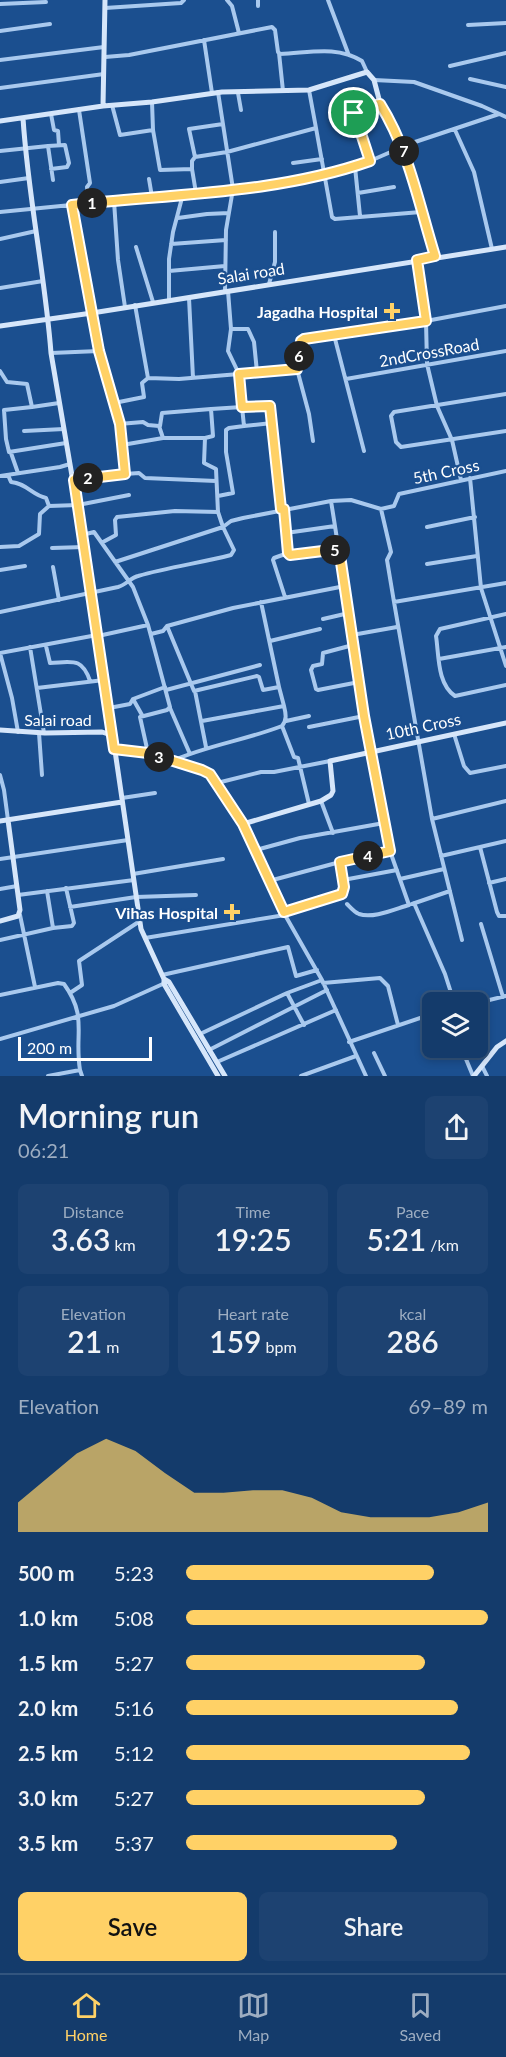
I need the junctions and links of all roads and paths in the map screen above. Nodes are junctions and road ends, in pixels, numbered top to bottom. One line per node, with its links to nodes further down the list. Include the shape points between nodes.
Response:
1 (105, 0): 7 (street)
2 (184, 0): 7 (street)
3 (227, 0): 12 (street)
4 (328, 0): 16 (street)
5 (46, 2): 6 (street)
6 (0, 4)
7 (105, 8): 14 (street)
8 (506, 22): 10 (street)
9 (50, 24): 11 (street)
10 (468, 25)
11 (0, 31)
12 (238, 33): 13 (street); 15 (street, via 272,27)
13 (204, 40): 18 (street); 29 (street)
14 (104, 47): 18 (street); 19 (street)
15 (279, 53): 16 (street, via 321,49); 28 (street)
16 (348, 53): 21 (street, via 363,61)
17 (506, 53): 20 (street)
18 (105, 57): 22 (street)
19 (0, 60)
20 (450, 66)
21 (367, 72): 24 (street); 27 (street)
22 (105, 74): 26 (street); 34 (street)
23 (470, 79): 25 (street)
24 (374, 80): 32 (street); 38 (street, via 414,82)
25 (506, 87)
26 (0, 88)
27 (309, 90): 28 (street); 43 (street)
28 (283, 91): 30 (street)
29 (215, 93): 30 (street); 31 (street); 42 (street)
30 (238, 93): 36 (street)
31 (152, 102): 33 (street); 44 (street)
32 (380, 104): 48 (street); 54 (street, via 354,112)
33 (112, 105): 34 (street); 44 (street, via 120,135)
34 (103, 106): 35 (street)
35 (79, 110): 37 (street); 71 (street, via 90,183)
36 (241, 110)
37 (51, 114): 39 (street); 46 (street)
38 (499, 114): 40 (street); 45 (street)
39 (23, 118): 41 (street); 49 (street)
40 (506, 118)
41 (0, 121)
42 (223, 124): 51 (street); 52 (street, via 189,129)
43 (316, 128): 51 (street); 53 (street)
44 (153, 130): 57 (street, via 160,170)
45 (455, 130): 48 (street); 86 (street, via 474,172)
46 (59, 145): 47 (street); 58 (street, via 65,145 68,166)
47 (48, 146): 49 (street); 58 (street)
48 (403, 147): 54 (street); 75 (street)
49 (25, 149): 50 (street); 60 (street)
50 (0, 152)
51 (227, 152): 52 (street); 65 (street)
52 (195, 157): 57 (street)
53 (322, 159): 55 (street); 59 (street)
54 (370, 161): 56 (street)
55 (293, 163)
56 (355, 167): 59 (street); 67 (street)
57 (192, 168): 66 (street)
58 (51, 169): 62 (street)
59 (325, 176): 65 (street); 77 (street, via 332,217)
60 (30, 178): 63 (street); 73 (street)
61 (149, 179): 69 (street)
62 (53, 180)
63 (0, 182)
64 (394, 187): 67 (street)
65 (233, 189): 66 (street); 76 (street)
66 (196, 193): 68 (street)
67 (358, 193): 77 (street)
68 (183, 194): 69 (street); 78 (street)
69 (152, 197): 70 (street)
70 (114, 201): 71 (street); 101 (street)
71 (89, 203): 72 (street)
72 (72, 205): 73 (street); 102 (street)
73 (33, 209): 74 (street); 79 (street)
74 (0, 212)
75 (421, 212): 77 (street); 87 (street)
76 (229, 213): 78 (street); 82 (street)
77 (360, 216)
78 (178, 218): 83 (street)
79 (36, 231): 81 (street); 92 (street)
80 (275, 232): 93 (street, via 275,262)
81 (0, 239)
82 (226, 240): 83 (street); 89 (street)
83 (171, 244): 90 (street)
84 (136, 247): 98 (street)
85 (506, 247): 86 (street, Salai road)
86 (492, 249): 87 (street, Salai road)
87 (435, 256): 88 (street, Salai road)
88 (417, 260): 93 (street, Salai road); 104 (street)
89 (225, 266): 90 (street); 95 (street)
90 (169, 271): 97 (street)
91 (0, 280): 94 (street)
92 (43, 281): 94 (street); 103 (street)
93 (269, 284): 95 (street, Salai road)
94 (1, 288)
95 (227, 290): 96 (street, Salai road); 106 (street)
96 (189, 297): 97 (street, Salai road); 117 (street)
97 (170, 300): 98 (street, Salai road)
98 (153, 302): 99 (street, Salai road)
99 (135, 305): 101 (street, Salai road); 116 (street)
100 (506, 306): 104 (street)
101 (125, 307): 102 (street, Salai road)
102 (92, 313): 103 (street, Salai road); 108 (street)
103 (49, 319): 105 (street, Salai road); 110 (street)
104 (426, 321): 107 (street); 111 (street)
105 (0, 326)
106 (231, 329): 114 (street, via 248,329 254,342); 115 (street, via 228,351)
107 (334, 335): 112 (street, via 302,340); 118 (street)
108 (99, 351): 110 (street); 121 (street)
109 (506, 351): 111 (street, 2ndCrossRoad)
110 (51, 353): 120 (street)
111 (427, 364): 118 (street, 2ndCrossRoad); 122 (street)
112 (297, 369): 114 (street); 138 (street)
113 (0, 371): 123 (street, via 8,382 27,384)
114 (257, 372): 115 (street)
115 (239, 374): 117 (street); 124 (street)
116 (148, 378): 117 (street); 121 (street, via 142,383 144,397)
117 (193, 378)
118 (346, 379): 141 (street)
119 (506, 394): 122 (street)
120 (59, 403): 123 (street); 131 (street)
121 (114, 403): 128 (street)
122 (438, 406): 137 (street); 137 (street, via 393,413 396,442 401,447)
123 (32, 407): 126 (street)
124 (242, 407): 125 (street); 127 (street, via 269,405); 130 (street)
125 (211, 409): 129 (street, via 162,413); 136 (street, via 213,436)
126 (2, 410): 134 (street)
127 (272, 423): 130 (street); 158 (street)
128 (120, 424): 129 (street, via 143,422); 140 (street)
129 (160, 426): 135 (street)
130 (244, 426): 154 (street, via 226,430 233,493)
131 (64, 429): 132 (street); 139 (street)
132 (24, 431)
133 (506, 431): 137 (street)
134 (3, 436): 142 (street)
135 (163, 438): 136 (street); 140 (street)
136 (205, 438): 152 (street, via 204,463 215,467)
137 (452, 440): 151 (street)
138 (313, 441)
139 (66, 442): 142 (street); 143 (street)
140 (123, 445): 146 (street)
141 (364, 451)
142 (11, 453): 145 (street)
143 (71, 463): 145 (street); 150 (street)
144 (506, 471): 149 (street, 5th Cross)
145 (18, 473): 147 (street)
146 (125, 474): 150 (street); 152 (street)
147 (8, 475): 148 (street); 157 (street, via 11,482 23,484 46,498)
148 (0, 476)
149 (470, 478): 151 (street, 5th Cross); 161 (street)
150 (74, 480): 156 (street)
151 (461, 480): 159 (street, 5th Cross, via 399,494 394,506)
152 (216, 481): 154 (street)
153 (129, 495): 156 (street)
154 (218, 496): 160 (street)
155 (331, 501): 158 (street); 159 (street, via 351,500); 162 (street)
156 (78, 505): 157 (street); 166 (street)
157 (49, 506): 168 (street, via 40,514 39,534 19,546)
158 (282, 509): 163 (street, via 231,521); 165 (street)
159 (381, 509): 187 (street, via 391,552 387,560)
160 (218, 512): 163 (street); 167 (street, via 175,511 117,517 116,535)
161 (475, 517): 164 (street); 173 (street)
162 (335, 526): 165 (street); 171 (street)
163 (223, 527): 174 (street); 179 (street, via 234,550 231,555 157,570)
164 (427, 527)
165 (286, 533): 172 (street)
166 (82, 535): 167 (street, via 94,532); 169 (street)
167 (103, 542): 174 (street)
168 (0, 547)
169 (84, 547): 170 (street); 183 (street)
170 (52, 548)
171 (339, 549): 172 (street); 181 (street)
172 (288, 553): 184 (street, via 273,560)
173 (477, 556): 175 (street); 182 (street)
174 (115, 562): 179 (street)
175 (427, 564)
176 (25, 566): 178 (street)
177 (53, 567): 185 (street)
178 (0, 570)
179 (128, 581): 183 (street); 193 (street)
180 (506, 584): 182 (street)
181 (345, 586): 184 (street); 189 (street)
182 (481, 588): 187 (street); 191 (street)
183 (92, 593): 185 (street); 199 (street)
184 (285, 597): 186 (street)
185 (59, 600): 188 (street)
186 (261, 602): 195 (street); 200 (street)
187 (394, 602): 194 (street)
188 (0, 612)
189 (349, 613): 192 (street); 198 (street)
190 (506, 614): 191 (street)
191 (490, 616): 205 (street); 207 (street, via 440,629 436,636)
192 (323, 619)
193 (148, 625): 197 (street); 199 (street)
194 (398, 625): 198 (street); 236 (street)
195 (167, 626): 197 (street); 213 (street)
196 (321, 629): 200 (street)
197 (151, 634): 217 (street)
198 (352, 635): 201 (street)
199 (97, 636): 202 (street); 210 (street)
200 (270, 641): 215 (street)
201 (353, 645): 212 (street); 212 (street, via 323,653 322,664 311,670 318,690)
202 (46, 646): 203 (street); 211 (street, via 49,662 80,664)
203 (30, 647): 206 (street); 216 (street)
204 (506, 647): 205 (street)
205 (500, 648): 207 (street); 209 (street)
206 (0, 653): 232 (street)
207 (440, 659): 214 (street, via 443,682 455,696)
208 (260, 665): 213 (street)
209 (506, 666)
210 (104, 680): 211 (street); 222 (street)
211 (90, 681): 216 (street)
212 (360, 682): 225 (street)
213 (190, 684): 217 (street); 218 (street)
214 (506, 685)
215 (279, 687): 218 (street, via 263,690 256,676); 220 (street)
216 (37, 688): 233 (street)
217 (165, 689): 219 (street); 221 (street)
218 (195, 691): 226 (street)
219 (134, 699): 222 (street, via 130,704); 223 (street)
220 (284, 706): 226 (street); 227 (street)
221 (170, 707): 223 (street); 241 (street)
222 (108, 708): 235 (street)
223 (142, 715): 240 (street)
224 (309, 716): 227 (street)
225 (364, 716): 230 (street); 239 (street)
226 (202, 721): 237 (street)
227 (285, 722): 229 (street)
228 (506, 723): 234 (street, 10th Cross)
229 (282, 726): 237 (street); 245 (street)
230 (309, 727)
231 (0, 730): 232 (street, Salai road)
232 (18, 733): 233 (street, Salai road)
233 (42, 733): 235 (street, Salai road, via 102,732); 247 (street)
234 (454, 734): 236 (street, 10th Cross); 244 (street, via 470,773)
235 (113, 739): 238 (street)
236 (419, 742): 239 (street, 10th Cross); 255 (street)
237 (206, 747): 241 (street)
238 (114, 749): 240 (street); 251 (street)
239 (370, 751): 243 (street, 10th Cross); 258 (street)
240 (148, 753): 242 (street)
241 (190, 754): 242 (street)
242 (172, 761): 249 (street, via 202,770)
243 (330, 761): 245 (street); 252 (street, via 333,791)
244 (506, 766)
245 (299, 767): 249 (street); 254 (street)
246 (0, 775): 248 (street)
247 (42, 775)
248 (1, 782): 256 (street)
249 (217, 783): 259 (street)
250 (155, 793): 251 (street)
251 (122, 800): 256 (street); 261 (street)
252 (321, 801): 254 (street); 260 (street)
253 (506, 801): 255 (street)
254 (309, 804): 259 (street)
255 (432, 819): 266 (street)
256 (8, 820): 257 (street); 267 (street)
257 (0, 821)
258 (384, 823): 260 (street); 265 (street)
259 (243, 824): 264 (street)
260 (333, 833): 264 (street)
261 (128, 840): 267 (street); 273 (street)
262 (506, 840): 263 (street)
263 (480, 847): 266 (street); 278 (street)
264 (255, 850): 277 (street)
265 (390, 851): 270 (street); 272 (street)
266 (441, 856): 271 (street)
267 (13, 857): 268 (street); 279 (street)
268 (0, 859)
269 (223, 859): 273 (street)
270 (340, 862): 276 (street); 277 (street)
271 (444, 869): 274 (street); 283 (street)
272 (397, 870): 274 (street); 276 (street)
273 (133, 877): 280 (street); 286 (street)
274 (400, 879): 288 (street)
275 (506, 879): 278 (street)
276 (342, 880): 291 (street, via 340,895)
277 (269, 881): 291 (street)
278 (489, 883): 292 (street, via 498,915)
279 (17, 886): 281 (street); 284 (street)
280 (66, 888): 282 (street); 289 (street)
281 (0, 889)
282 (47, 891): 284 (street); 296 (street)
283 (450, 891): 288 (street); 300 (street)
284 (18, 895): 290 (street)
285 (196, 895): 286 (street)
286 (136, 897): 289 (street); 294 (street)
287 (347, 904): 288 (street, via 357,913 366,914)
288 (411, 904): 306 (street)
289 (70, 907): 296 (street, via 74,925)
290 (19, 913): 293 (street); 297 (street)
291 (284, 913): 298 (street); 301 (street)
292 (506, 916)
293 (0, 921)
294 (140, 921): 298 (street); 307 (street, via 80,961 83,983)
295 (481, 924): 310 (street)
296 (53, 928): 297 (street)
297 (24, 934): 299 (street); 304 (street)
298 (144, 939): 302 (street)
299 (0, 940)
300 (462, 940)
301 (317, 970): 302 (street, via 296,976 288,947); 303 (street)
302 (165, 980): 314 (street, via 114,1006); 318 (street); 326 (street)
303 (322, 982): 305 (street); 308 (street); 317 (street, via 380,978 388,986)
304 (35, 987): 307 (street, via 64,984); 309 (street)
305 (327, 990): 312 (street); 313 (street)
306 (451, 992)
307 (70, 993): 314 (street)
308 (287, 993): 312 (street); 318 (street)
309 (0, 995)
310 (504, 996): 311 (street)
311 (488, 1000)
312 (295, 1007): 316 (street); 322 (street)
313 (336, 1010): 316 (street); 321 (street)
314 (80, 1017): 319 (street); 328 (street)
315 (422, 1017): 317 (street)
316 (304, 1025): 326 (street)
317 (398, 1025): 321 (street)
318 (200, 1034): 322 (street)
319 (0, 1039)
320 (506, 1041): 327 (street)
321 (349, 1042): 324 (street)
322 (209, 1050): 326 (street)
323 (374, 1053): 335 (street)
324 (356, 1056): 333 (street); 334 (street)
325 (466, 1058): 336 (street)
326 (213, 1059): 331 (street); 332 (street)
327 (482, 1066): 336 (street); 337 (street)
328 (80, 1070): 329 (street); 330 (street)
329 (48, 1076)
330 (82, 1076)
331 (218, 1076)
332 (225, 1076)
333 (301, 1076)
334 (366, 1076)
335 (385, 1076)
336 (473, 1076)
337 (487, 1076)

